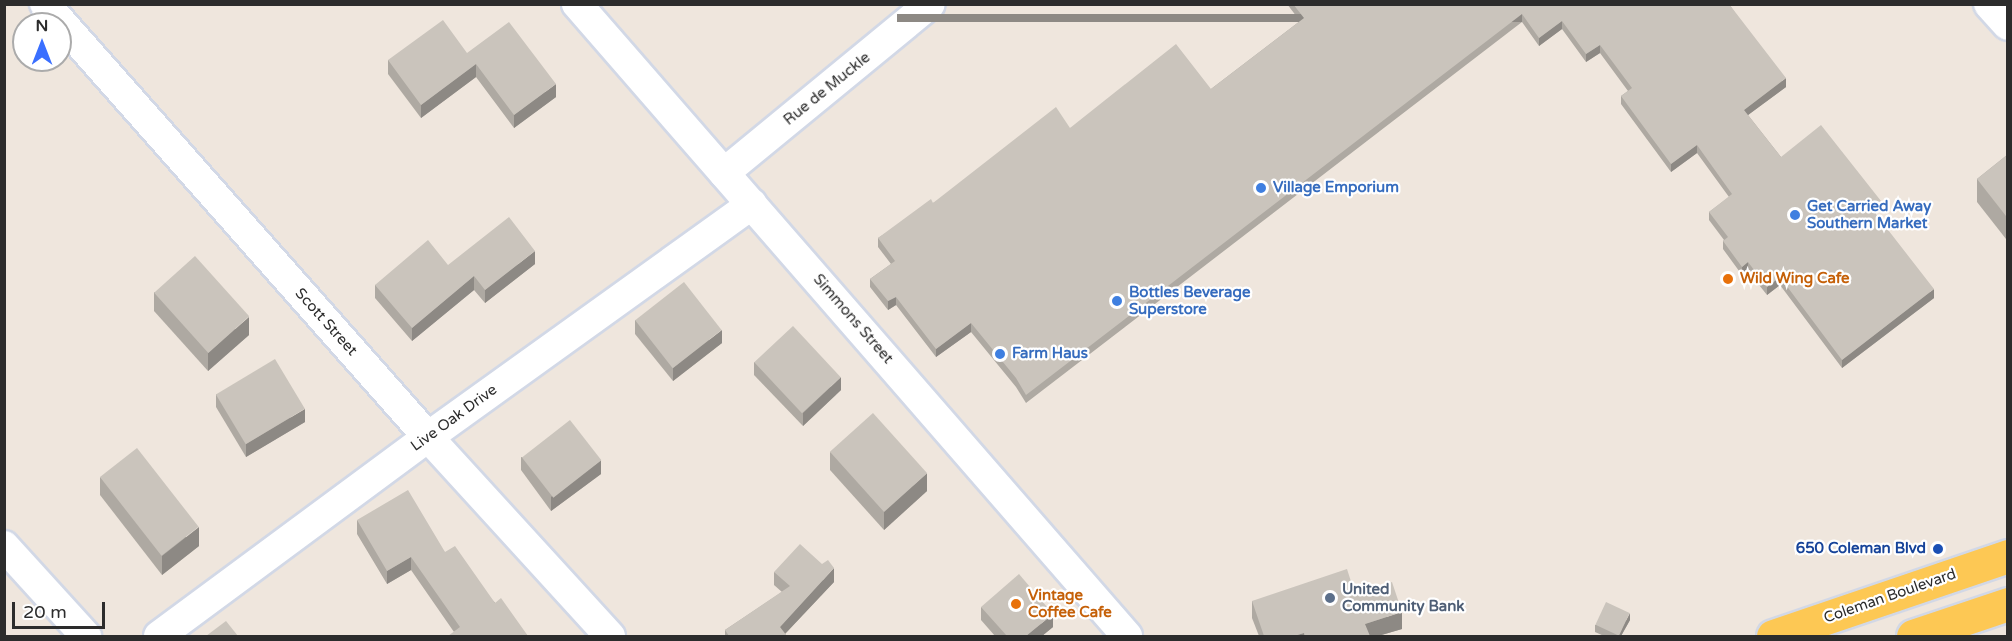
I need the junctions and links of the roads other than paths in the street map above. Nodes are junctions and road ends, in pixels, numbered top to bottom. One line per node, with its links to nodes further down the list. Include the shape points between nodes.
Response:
1 (45, 4): 8 (street, Scott Street)
2 (577, 4): 6 (street, Simmons Street)
3 (930, 4): 6 (street, Rue de Muckle)
4 (1989, 4): 5 (street)
5 (2007, 25)
6 (724, 173): 7 (street, Simmons Street)
7 (752, 204): 8 (street, Live Oak Drive); 15 (street, Simmons Street)
8 (428, 437): 13 (street, Live Oak Drive); 14 (street, Scott Street)
9 (4, 546): 12 (street)
10 (2007, 556): 16 (main road, Coleman Boulevard)
11 (2007, 604): 17 (main road)
12 (86, 636)
13 (159, 636)
14 (610, 636)
15 (1127, 636)
16 (1773, 636)
17 (1913, 636)

